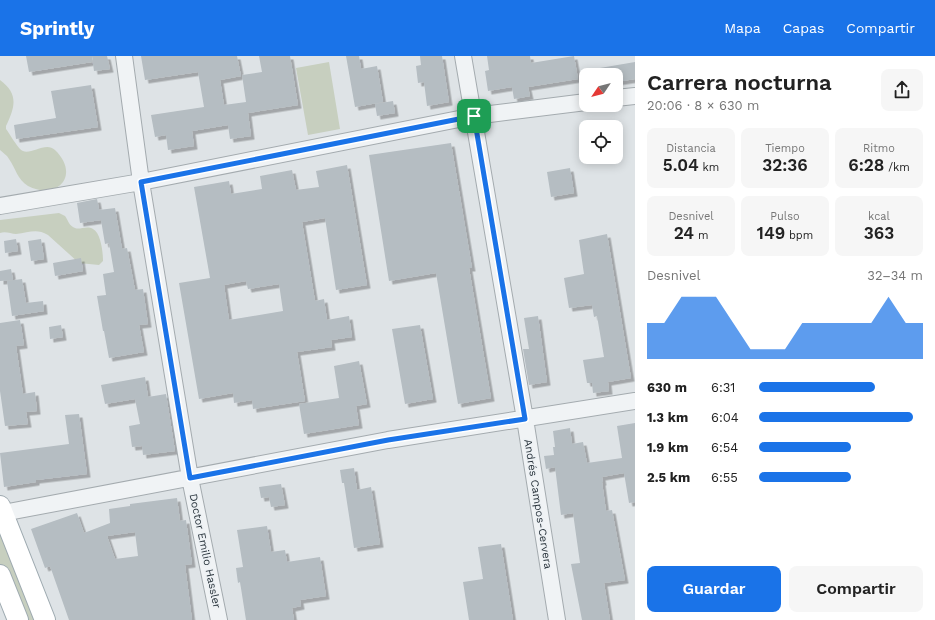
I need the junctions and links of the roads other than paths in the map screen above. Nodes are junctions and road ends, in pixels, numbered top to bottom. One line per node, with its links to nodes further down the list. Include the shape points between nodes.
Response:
1 (124, 56): 7 (street, Doctor Emilio Hassler)
2 (463, 56): 6 (street, Andrés Campos-Cervera)
3 (635, 96): 4 (street)
4 (623, 97)
5 (579, 103): 6 (street)
6 (474, 116): 7 (street); 10 (street, Andrés Campos-Cervera)
7 (141, 182): 8 (street); 11 (street, Doctor Emilio Hassler)
8 (0, 206)
9 (635, 401): 10 (street)
10 (525, 419): 11 (street, via 388,440); 17 (street, Andrés Campos-Cervera)
11 (190, 478): 12 (street); 16 (street, Doctor Emilio Hassler)
12 (2, 510): 15 (main road)
13 (0, 575): 14 (main road)
14 (18, 620)
15 (44, 620)
16 (219, 620)
17 (557, 620)

